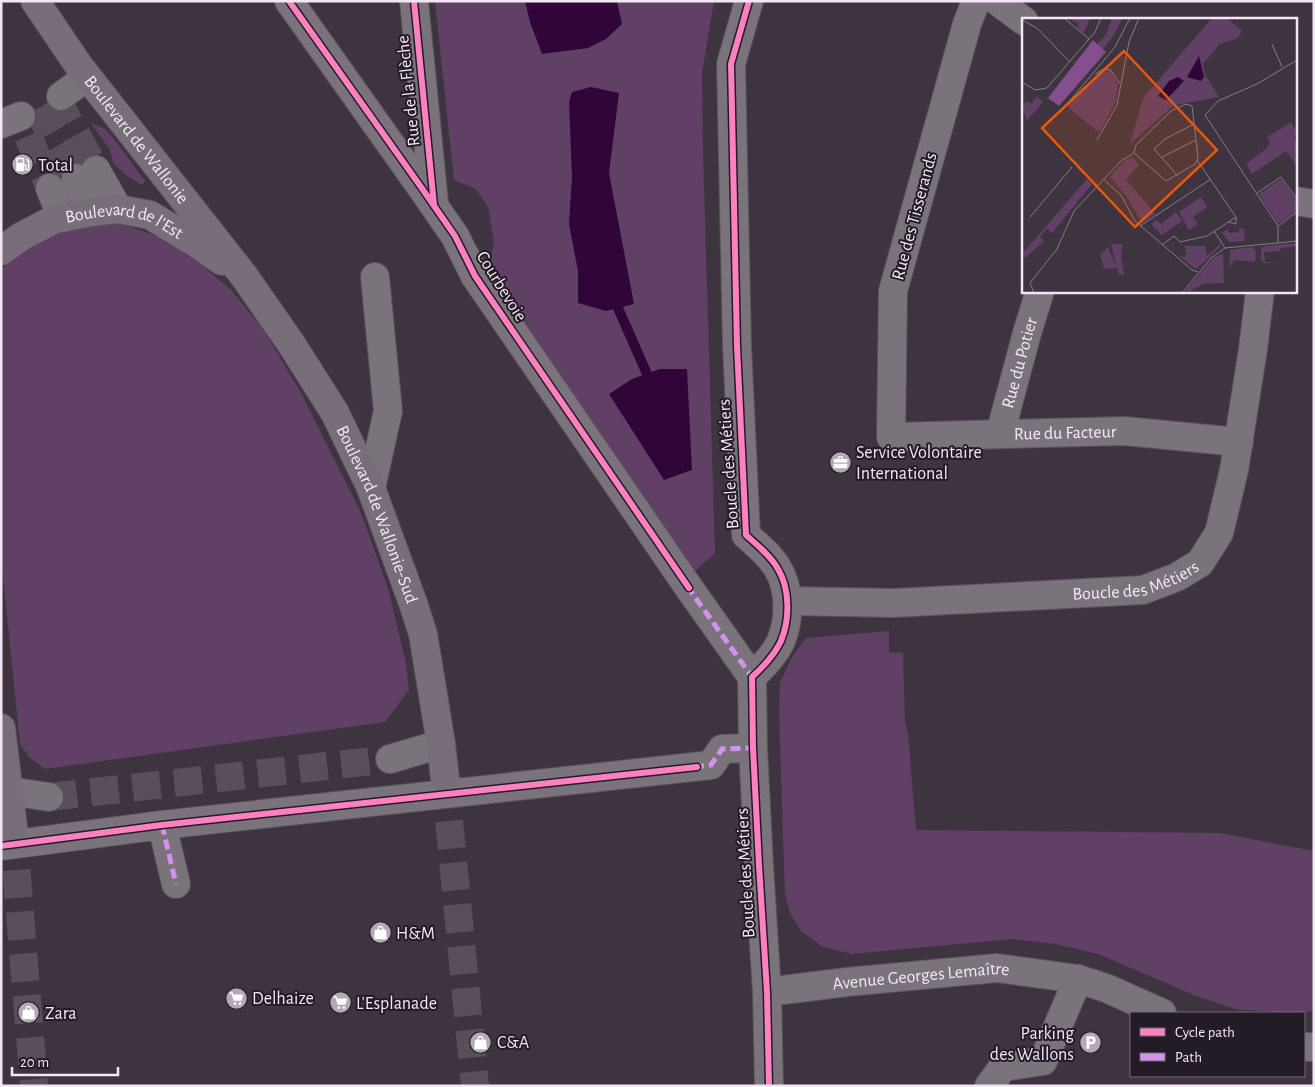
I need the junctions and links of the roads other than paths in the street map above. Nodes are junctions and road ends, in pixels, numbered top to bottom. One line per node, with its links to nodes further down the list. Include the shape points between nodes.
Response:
1 (35, 1): 8 (main road, Boulevard de Wallonie)
2 (288, 1): 13 (street, Courbevoie)
3 (414, 1): 13 (street, Rue de la Flèche)
4 (749, 1): 26 (street, Boucle des Métiers, via 731,64 737,346 746,535 778,568)
5 (976, 1): 23 (street, Rue des Tisserands, via 893,291)
6 (997, 1): 7 (street)
7 (1022, 20)
8 (87, 77): 9 (street); 18 (main road, Boulevard de Wallonie)
9 (61, 96)
10 (50, 188): 16 (street)
11 (1298, 201): 12 (street)
12 (1314, 204)
13 (435, 207): 27 (street, Courbevoie, via 455,236 475,276)
14 (118, 209): 15 (main road, Boulevard de l'Est); 15 (street, via 86,174); 18 (main road, Boulevard de l'Est, via 150,215)
15 (91, 212): 16 (main road, Boulevard de l'Est)
16 (62, 218): 17 (main road, Boulevard de l'Est)
17 (2, 249)
18 (244, 276): 25 (main road, Boulevard de Wallonie-Sud, via 334,413)
19 (375, 277): 25 (street, via 388,411)
20 (1040, 292): 22 (street, Rue du Potier)
21 (1260, 292): 24 (street, Boucle des Métiers)
22 (1000, 434): 23 (street, Rue du Facteur); 24 (street, Rue du Facteur, via 1124,430)
23 (891, 437)
24 (1239, 442): 26 (street, Boucle des Métiers, via 1219,533 1200,563 1143,590 894,603)
25 (371, 488): 29 (main road, Boulevard de Wallonie-Sud, via 423,634)
26 (788, 601): 27 (street, Boucle des Métiers, via 781,641 765,665)
27 (752, 677): 30 (street, Boucle des Métiers)
28 (1, 728): 33 (main road)
29 (442, 744): 31 (street); 32 (main road, Boulevard de Wallonie-Sud)
30 (753, 748): 35 (street, via 722,749 711,765 697,767); 39 (street, Boucle des Métiers)
31 (390, 759)
32 (445, 779)
33 (9, 791): 34 (street); 36 (main road)
34 (49, 798)
35 (162, 825): 36 (street); 37 (street)
36 (7, 837)
37 (176, 884)
38 (1078, 979): 39 (street, Avenue Georges Lemaître, via 997,968); 40 (street, Avenue Georges Lemaître); 42 (street, via 1044,1061 1003,1067)
39 (767, 992): 41 (street)
40 (1160, 1012)
41 (769, 1086)
42 (990, 1086)

